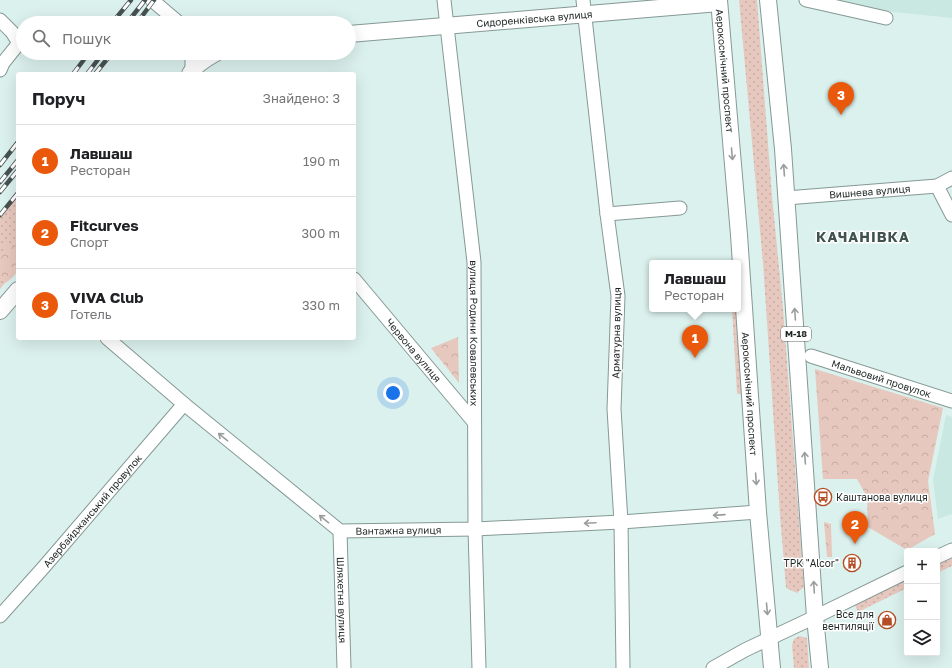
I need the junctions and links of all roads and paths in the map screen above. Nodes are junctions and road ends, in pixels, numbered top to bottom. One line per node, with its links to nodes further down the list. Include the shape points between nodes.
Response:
1 (152, 0): 7 (street)
2 (444, 0): 10 (street, вулиця Родини Ковалевських)
3 (768, 0): 20 (main road, М-18, one-way to 3)
4 (806, 0): 8 (street)
5 (719, 2): 6 (main road, Сидоренківська вулиця); 24 (main road, Аерокосмічний проспект, one-way to 24)
6 (584, 7): 10 (main road, Сидоренківська вулиця); 22 (street, Арматурна вулиця)
7 (171, 16)
8 (886, 18)
9 (0, 20): 12 (street)
10 (448, 26): 11 (main road, Сидоренківська вулиця); 33 (street, вулиця Родини Ковалевських, via 474,262)
11 (356, 33)
12 (16, 38)
13 (16, 47): 16 (street)
14 (192, 60): 17 (street)
15 (207, 60): 17 (main road)
16 (0, 70)
17 (191, 72)
18 (952, 178): 19 (street, Вишнева вулиця)
19 (937, 186): 20 (street, Вишнева вулиця); 23 (street)
20 (786, 198): 42 (main road, М-18, one-way to 20)
21 (680, 208): 22 (street)
22 (607, 214): 35 (street, Арматурна вулиця, via 618,296 614,409)
23 (952, 215)
24 (741, 260)
25 (741, 265): 34 (main road, Аерокосмічний проспект, one-way to 34)
26 (356, 281): 33 (street, Червона вулиця)
27 (16, 292): 28 (main road)
28 (0, 311)
29 (109, 340): 32 (street)
30 (811, 356): 31 (street, Мальвовий провулок)
31 (952, 401)
32 (184, 404): 37 (street, one-way to 32); 41 (street, Азербайджанський провулок)
33 (474, 422): 36 (street, вулиця Родини Ковалевських)
34 (758, 512): 35 (street, Вантажна вулиця, one-way to 35); 43 (main road, Аерокосмічний проспект, one-way to 43)
35 (621, 522): 36 (street, Вантажна вулиця, one-way to 36); 46 (street, Арматурна вулиця)
36 (475, 528): 37 (street, Вантажна вулиця); 45 (street, вулиця Родини Ковалевських)
37 (340, 531): 44 (street, Шляхетна вулиця)
38 (952, 550): 39 (street)
39 (940, 556)
40 (904, 573): 42 (street)
41 (0, 616)
42 (815, 617): 43 (street); 49 (main road, М-18)
43 (769, 638): 47 (street); 48 (main road, Аерокосмічний проспект)
44 (344, 668)
45 (479, 668)
46 (623, 668)
47 (713, 668)
48 (772, 668)
49 (820, 668)

